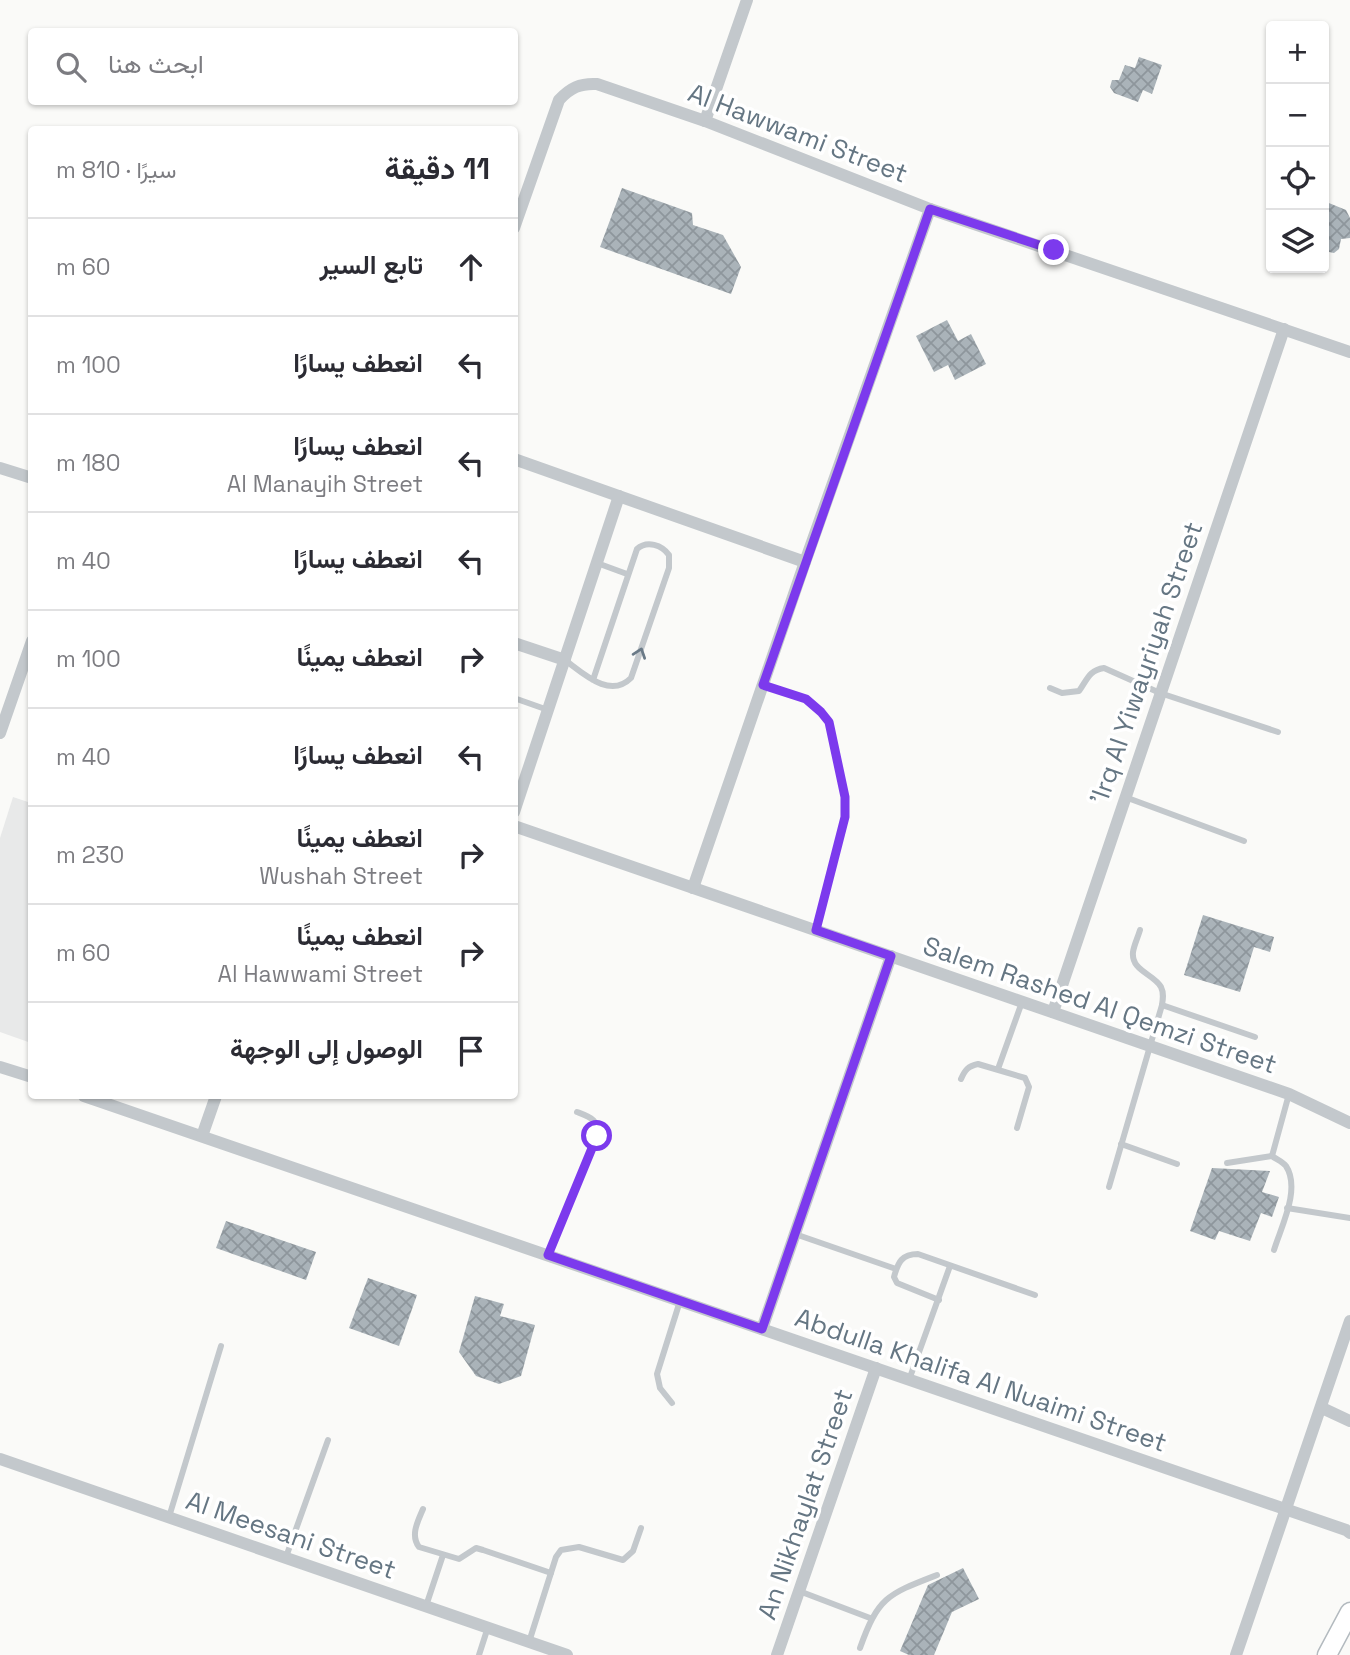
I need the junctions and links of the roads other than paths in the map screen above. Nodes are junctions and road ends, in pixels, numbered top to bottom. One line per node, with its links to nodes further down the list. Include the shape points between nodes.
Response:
1 (747, 0): 2 (street)
2 (705, 121): 3 (street, Al Hawwami Street); 4 (street, Al Hawwami Street, via 597,84 571,89 559,100)
3 (930, 209): 5 (street, Al Hawwami Street); 11 (street)
4 (518, 217)
5 (1284, 329): 6 (street, Al Hawwami Street); 20 (street, 'Irq Al Yiwayriyah Street)
6 (1350, 352)
7 (518, 460): 10 (street)
8 (0, 468): 9 (street)
9 (28, 477)
10 (619, 496): 11 (street); 12 (street)
11 (805, 562): 18 (street)
12 (597, 563): 13 (lane); 16 (street)
13 (627, 573): 17 (lane); 17 (lane, one-way to 13, via 616,687 631,678 669,568 669,555 665,549 641,545)
14 (518, 644): 16 (street)
15 (28, 652): 24 (street)
16 (565, 660): 17 (lane); 22 (street)
17 (593, 680)
18 (763, 685): 29 (street); 30 (lane, via 806,699 829,722 845,817)
19 (1050, 688): 20 (lane, via 1062,693 1079,691 1089,674 1104,668)
20 (1160, 692): 23 (lane); 25 (street, 'Irq Al Yiwayriyah Street)
21 (518, 699): 22 (lane)
22 (548, 710): 26 (street)
23 (1278, 732)
24 (0, 733)
25 (1124, 797): 28 (lane); 35 (street, 'Irq Al Yiwayriyah Street)
26 (518, 800)
27 (518, 827): 29 (street, Salem Rashed Al Qemzi Street)
28 (1244, 841)
29 (693, 888): 30 (street, Salem Rashed Al Qemzi Street)
30 (816, 930): 32 (street, Salem Rashed Al Qemzi Street)
31 (1140, 930): 34 (lane, via 1134,961 1159,983)
32 (891, 956): 33 (street, Salem Rashed Al Qemzi Street); 56 (street)
33 (1022, 1002): 35 (street, Salem Rashed Al Qemzi Street); 39 (lane)
34 (1162, 1005): 36 (lane); 37 (lane)
35 (1053, 1012): 37 (street, Salem Rashed Al Qemzi Street)
36 (1255, 1037)
37 (1150, 1046): 42 (street, Salem Rashed Al Qemzi Street); 49 (lane)
38 (0, 1067): 40 (street)
39 (998, 1069): 41 (lane, via 970,1065); 47 (lane, via 1028,1082)
40 (28, 1076)
41 (961, 1079)
42 (1289, 1094): 46 (street, Salem Rashed Al Qemzi Street); 50 (lane)
43 (93, 1099): 48 (street, Abdulla Khalifa Al Nuaimi Street)
44 (215, 1099): 48 (street)
45 (577, 1112): 58 (lane, via 592,1118 598,1129)
46 (1350, 1123)
47 (1017, 1128)
48 (202, 1136): 58 (street, Abdulla Khalifa Al Nuaimi Street)
49 (1121, 1144): 52 (lane); 53 (lane)
50 (1272, 1156): 51 (lane); 54 (lane, via 1286,1166 1291,1181)
51 (1227, 1163)
52 (1177, 1164)
53 (1109, 1187)
54 (1287, 1208): 55 (lane); 57 (lane)
55 (1350, 1219)
56 (795, 1234): 60 (lane); 65 (street)
57 (1274, 1250)
58 (548, 1255): 63 (street, Abdulla Khalifa Al Nuaimi Street)
59 (950, 1266): 60 (lane, via 908,1254); 61 (lane); 62 (lane)
60 (896, 1269): 62 (lane, via 897,1283)
61 (1035, 1295)
62 (939, 1300): 68 (lane)
63 (680, 1301): 65 (street, Abdulla Khalifa Al Nuaimi Street); 69 (lane, via 657,1374 660,1388)
64 (1350, 1321): 70 (street)
65 (762, 1329): 67 (street, Abdulla Khalifa Al Nuaimi Street)
66 (221, 1346): 76 (lane)
67 (876, 1368): 68 (street, Abdulla Khalifa Al Nuaimi Street); 83 (street, An Nikhaylat Street)
68 (909, 1380): 75 (street, Abdulla Khalifa Al Nuaimi Street)
69 (672, 1403)
70 (1322, 1408): 71 (street); 75 (street)
71 (1350, 1421)
72 (328, 1440): 80 (lane)
73 (0, 1459): 76 (street, Al Meesani Street)
74 (423, 1509): 79 (lane, via 416,1542)
75 (1286, 1509): 78 (street, Abdulla Khalifa Al Nuaimi Street); 93 (street)
76 (169, 1517): 80 (street, Al Meesani Street)
77 (641, 1528): 81 (lane, via 634,1551 623,1560 569,1547 561,1550)
78 (1349, 1530)
79 (443, 1555): 81 (lane, via 459,1559 475,1548); 84 (lane)
80 (286, 1558): 84 (street, Al Meesani Street)
81 (551, 1573): 88 (lane)
82 (937, 1575): 86 (lane, via 894,1593)
83 (799, 1591): 86 (lane); 92 (street, An Nikhaylat Street)
84 (426, 1606): 87 (street, Al Meesani Street)
85 (1350, 1612): 94 (main road)
86 (870, 1618): 89 (lane)
87 (488, 1628): 88 (street, Al Meesani Street); 90 (lane)
88 (529, 1642): 91 (street, Al Meesani Street)
89 (860, 1648)
90 (478, 1655)
91 (568, 1655)
92 (777, 1655)
93 (1236, 1655)
94 (1327, 1655)

